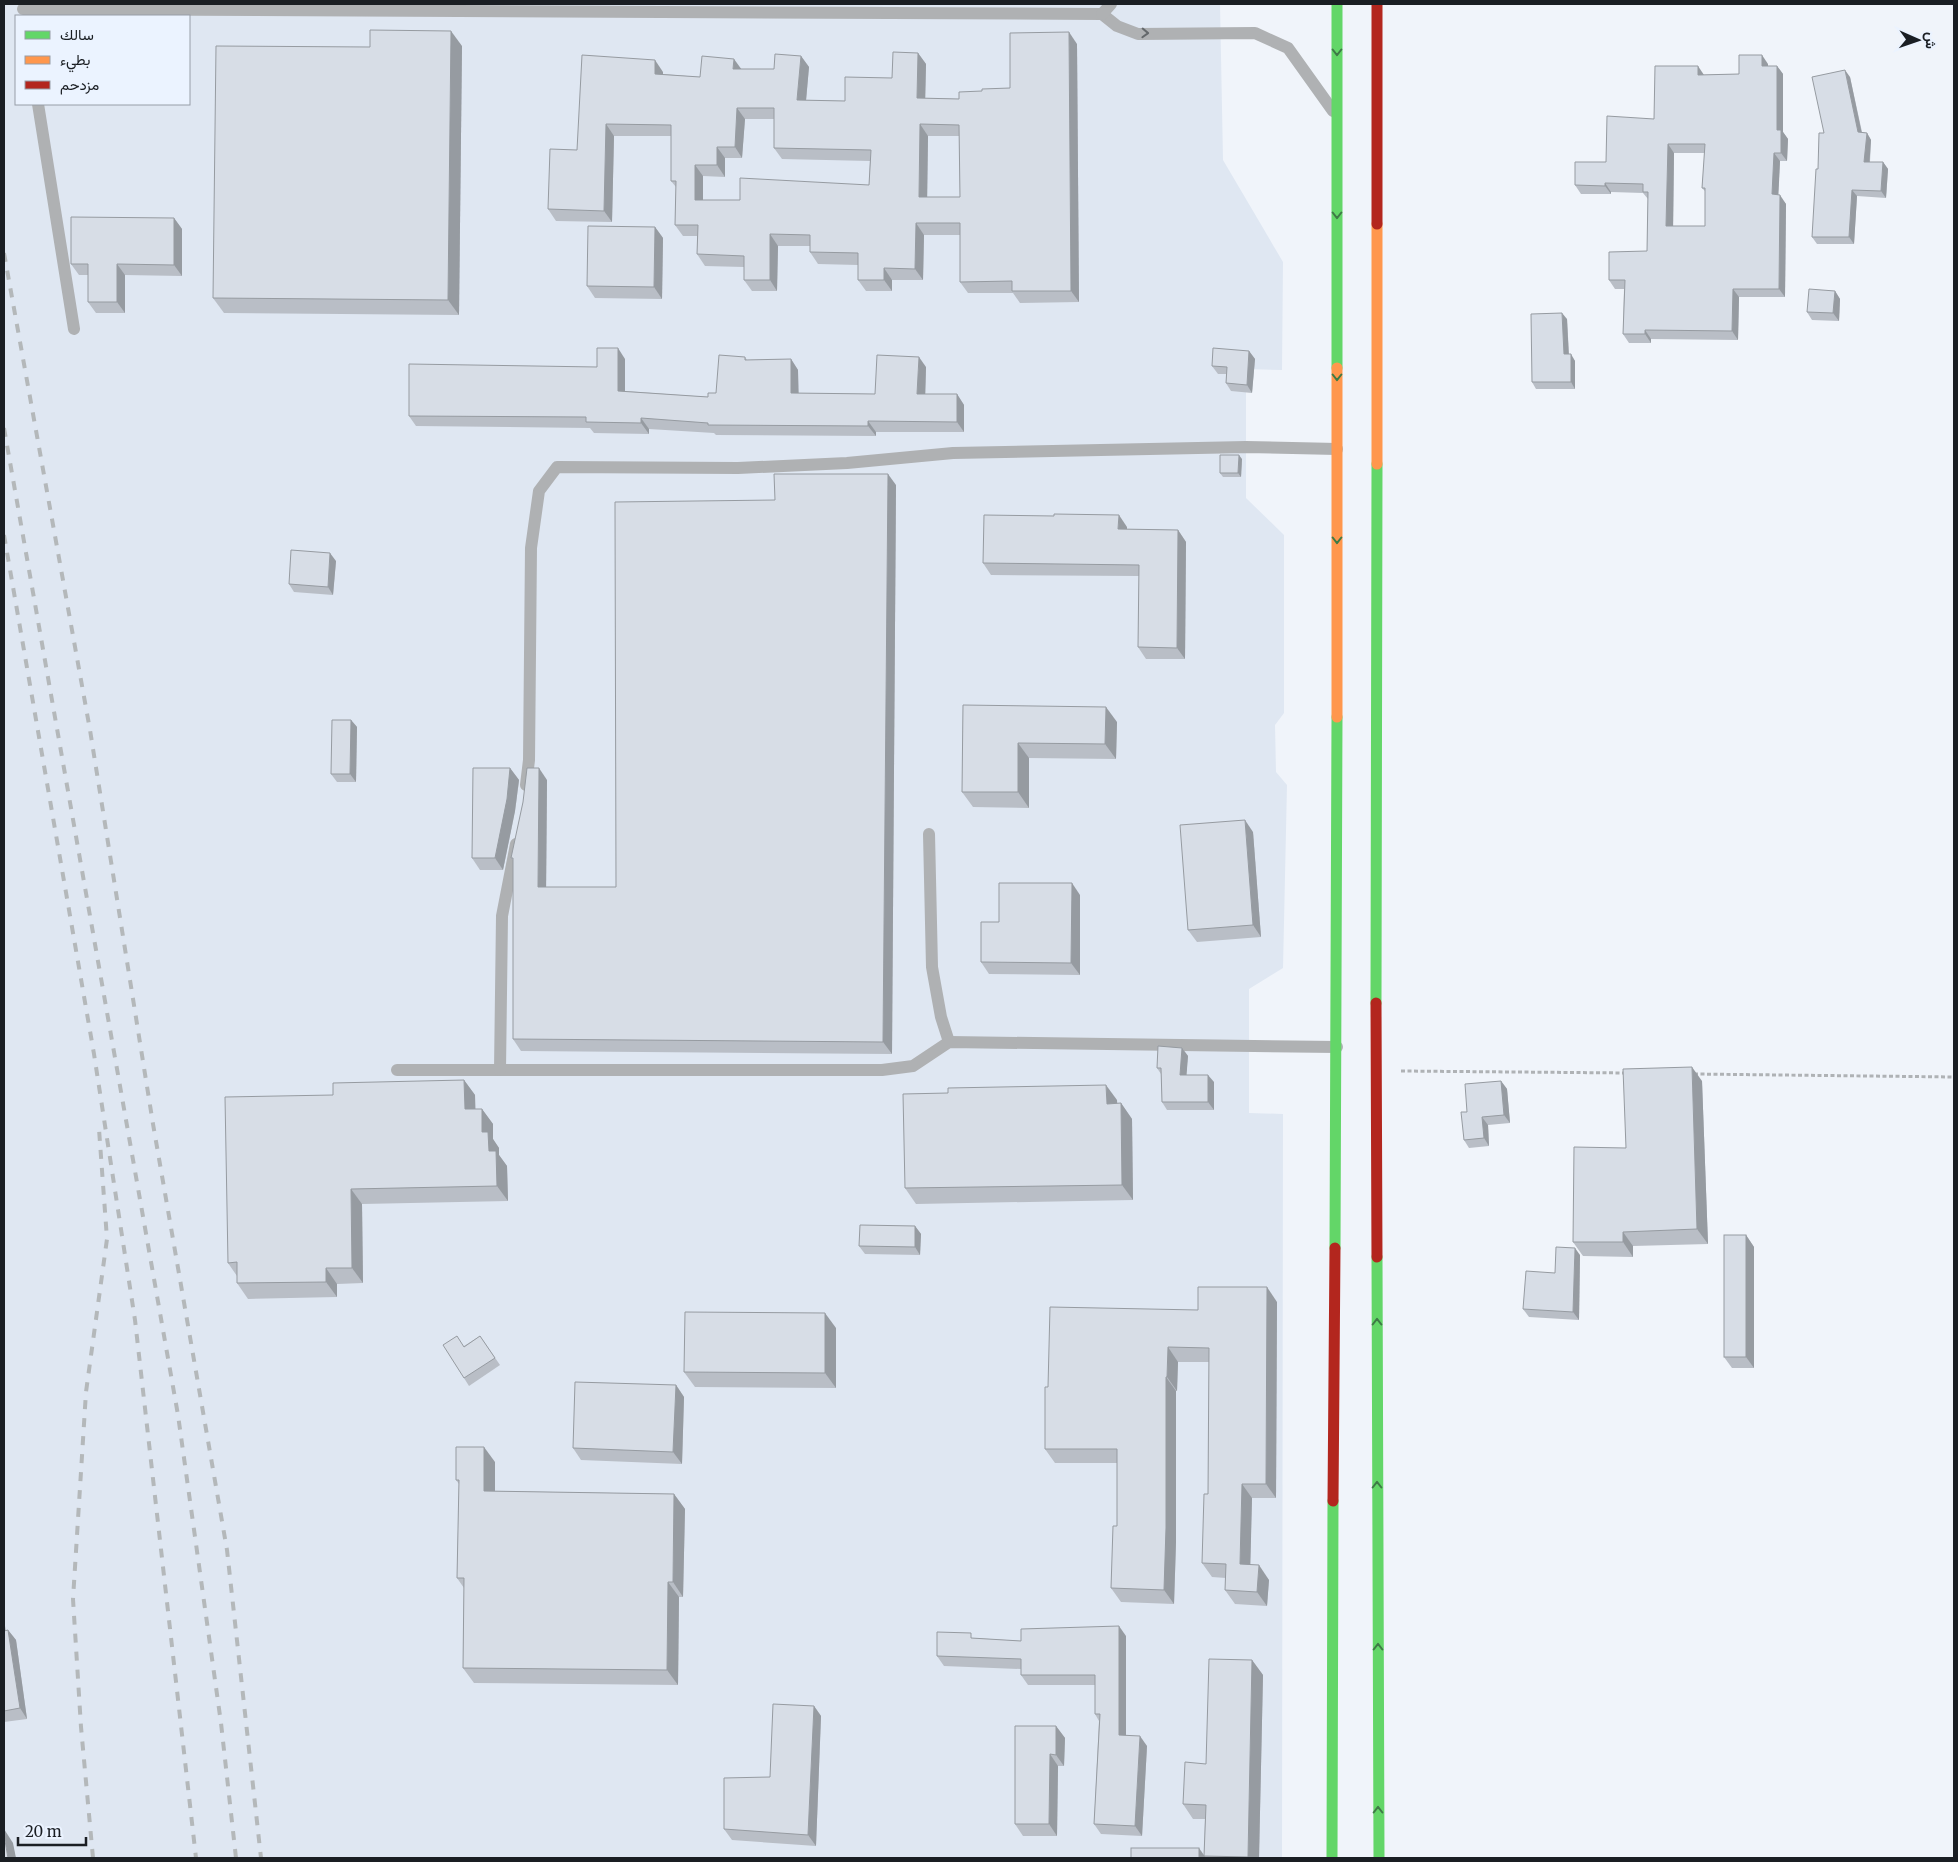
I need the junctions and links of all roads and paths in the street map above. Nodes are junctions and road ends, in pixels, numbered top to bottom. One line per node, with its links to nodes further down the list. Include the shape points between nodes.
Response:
1 (1111, 4): 4 (lane)
2 (1338, 4): 7 (highway, one-way to 7)
3 (1376, 4): 17 (highway)
4 (1102, 9): 5 (lane); 7 (lane, one-way to 7, via 1117,26 1138,34 1255,33 1269,38 1288,48)
5 (24, 10)
6 (38, 105): 8 (lane)
7 (1338, 117): 9 (highway, one-way to 9)
8 (74, 329)
9 (1337, 449): 10 (lane, via 953,453 847,463 738,468 557,467 540,491 531,548 529,760); 14 (highway, one-way to 14)
10 (525, 795)
11 (519, 831): 16 (lane, via 502,916)
12 (929, 834): 13 (lane, via 932,967)
13 (949, 1042): 14 (lane); 16 (lane, via 913,1066 882,1070)
14 (1337, 1047): 21 (highway)
15 (397, 1070): 16 (lane)
16 (500, 1070)
17 (1376, 1071): 18 (path); 22 (highway, one-way to 17)
18 (1635, 1073)
19 (1685, 1074): 20 (path)
20 (1954, 1077)
21 (1332, 1858)
22 (1379, 1858)

